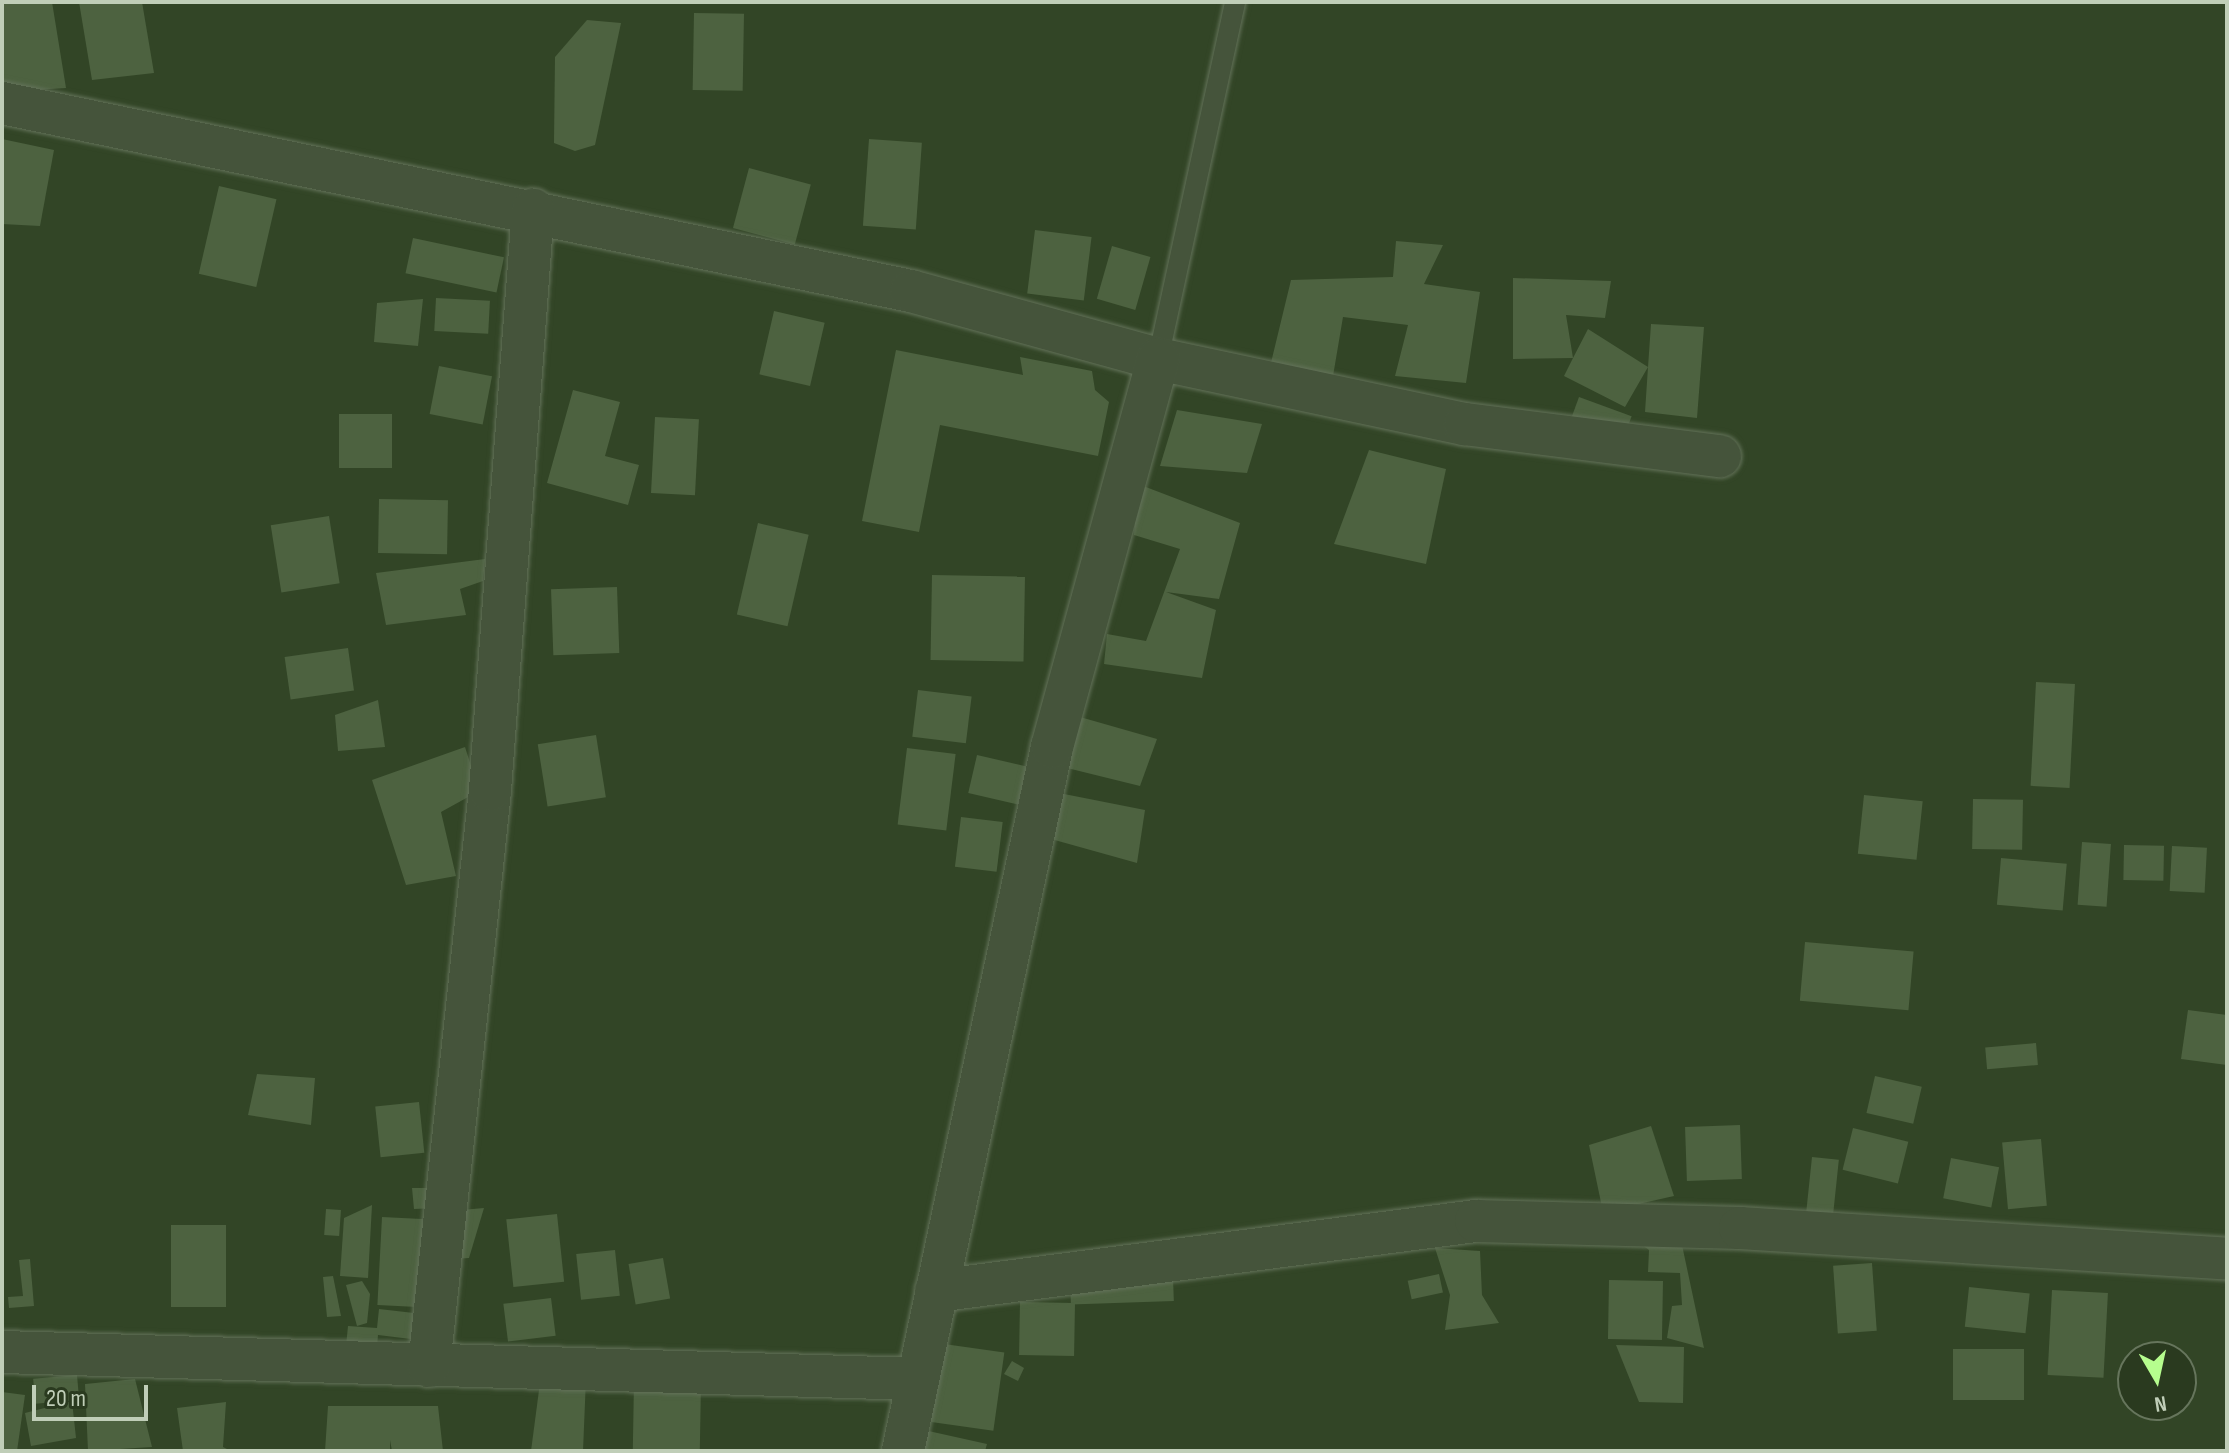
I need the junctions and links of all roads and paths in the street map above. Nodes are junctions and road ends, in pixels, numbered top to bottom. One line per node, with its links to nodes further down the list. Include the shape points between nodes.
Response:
1 (1235, 2): 4 (lane)
2 (2, 103): 3 (street)
3 (533, 210): 4 (street, via 911,291); 9 (street, via 490,790)
4 (1158, 359): 5 (street, via 1465,424); 7 (street, via 1052,747)
5 (1720, 456)
6 (2227, 1259): 7 (street, via 1740,1228 1476,1221)
7 (936, 1291): 10 (street)
8 (2, 1352): 9 (street)
9 (429, 1366): 10 (street)
10 (917, 1379): 11 (street)
11 (903, 1451)

